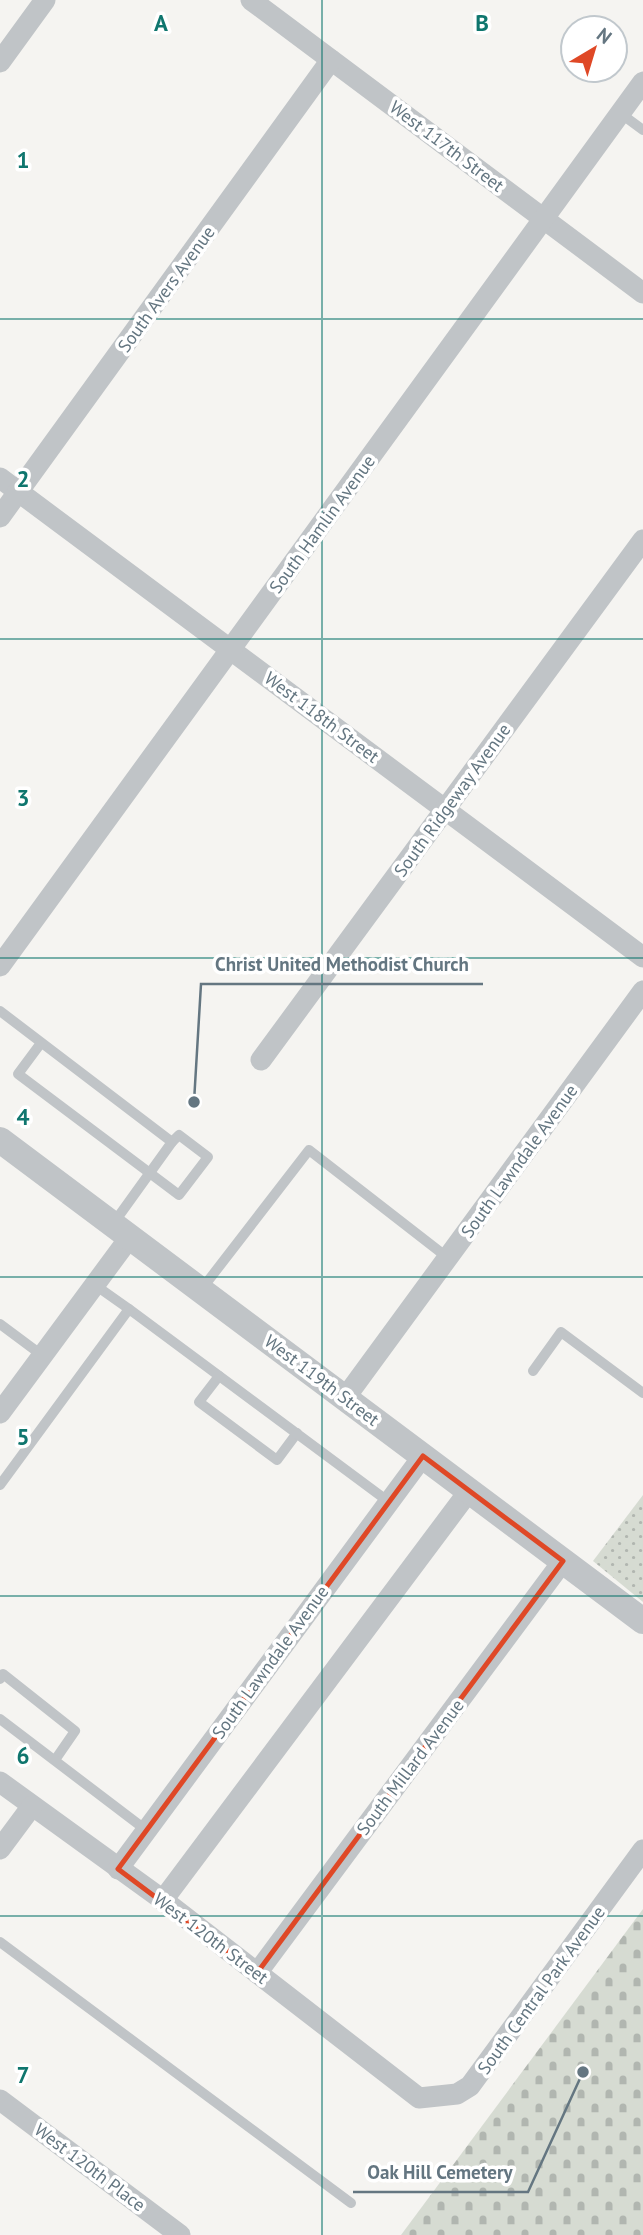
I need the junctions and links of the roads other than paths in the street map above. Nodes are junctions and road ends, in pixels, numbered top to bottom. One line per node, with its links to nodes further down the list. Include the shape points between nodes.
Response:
1 (45, 0): 4 (street)
2 (251, 0): 3 (street, West 117th Street)
3 (331, 60): 8 (street, West 117th Street); 11 (street, South Avers Avenue)
4 (0, 62)
5 (643, 82): 6 (street, South Hamlin Avenue)
6 (620, 113): 7 (lane); 8 (street, South Hamlin Avenue)
7 (643, 130)
8 (544, 218): 9 (street, West 117th Street); 14 (street, South Hamlin Avenue)
9 (643, 293)
10 (0, 478): 11 (street, West 118th Street)
11 (19, 492): 12 (street, South Avers Avenue); 14 (street, West 118th Street)
12 (0, 517)
13 (643, 540): 15 (street, South Ridgeway Avenue)
14 (232, 650): 15 (street, West 118th Street); 17 (street, South Hamlin Avenue)
15 (444, 810): 16 (street, West 118th Street); 21 (street, South Ridgeway Avenue)
16 (643, 957)
17 (0, 966)
18 (643, 991): 26 (street, South Lawndale Avenue)
19 (0, 1010): 20 (lane)
20 (41, 1043): 23 (lane); 24 (lane, via 18,1074)
21 (261, 1060)
22 (0, 1140): 25 (street, West 119th Street)
23 (172, 1142): 24 (lane); 24 (lane, via 179,1135 208,1157 179,1195)
24 (150, 1172): 25 (lane)
25 (122, 1231): 27 (street); 28 (street, West 119th Street)
26 (447, 1258): 28 (lane, via 309,1150); 36 (street, South Lawndale Avenue)
27 (95, 1285): 29 (lane); 31 (street)
28 (201, 1290): 36 (street, West 119th Street)
29 (129, 1309): 33 (lane); 40 (lane)
30 (0, 1324): 31 (lane)
31 (43, 1356): 34 (street)
32 (533, 1371): 35 (lane, via 561,1332)
33 (219, 1376): 38 (lane); 38 (lane, via 199,1402 277,1460)
34 (7, 1390): 37 (street)
35 (643, 1393)
36 (345, 1398): 39 (street, West 119th Street)
37 (0, 1413)
38 (297, 1433): 42 (lane)
39 (424, 1456): 41 (street, West 119th Street); 42 (street, South Lawndale Avenue)
40 (0, 1485)
41 (469, 1490): 43 (street, West 119th Street); 54 (street)
42 (389, 1502): 50 (street, South Lawndale Avenue)
43 (563, 1561): 44 (street, West 119th Street); 56 (street, South Millard Avenue)
44 (643, 1621)
45 (0, 1679): 47 (lane, via 3,1674 75,1731)
46 (0, 1718): 47 (lane)
47 (55, 1760): 50 (lane)
48 (0, 1782): 49 (street, West 120th Street)
49 (32, 1806): 51 (street); 53 (street, West 120th Street)
50 (146, 1830): 53 (street, South Lawndale Avenue)
51 (0, 1849)
52 (643, 1850): 57 (street, South Central Park Avenue, via 470,2086 457,2094)
53 (118, 1869): 54 (street, West 120th Street)
54 (163, 1900): 56 (street, West 120th Street)
55 (0, 1942): 59 (lane)
56 (257, 1973): 57 (street, West 120th Street)
57 (419, 2098)
58 (0, 2100): 60 (street, West 120th Place)
59 (351, 2203)
60 (180, 2235)

